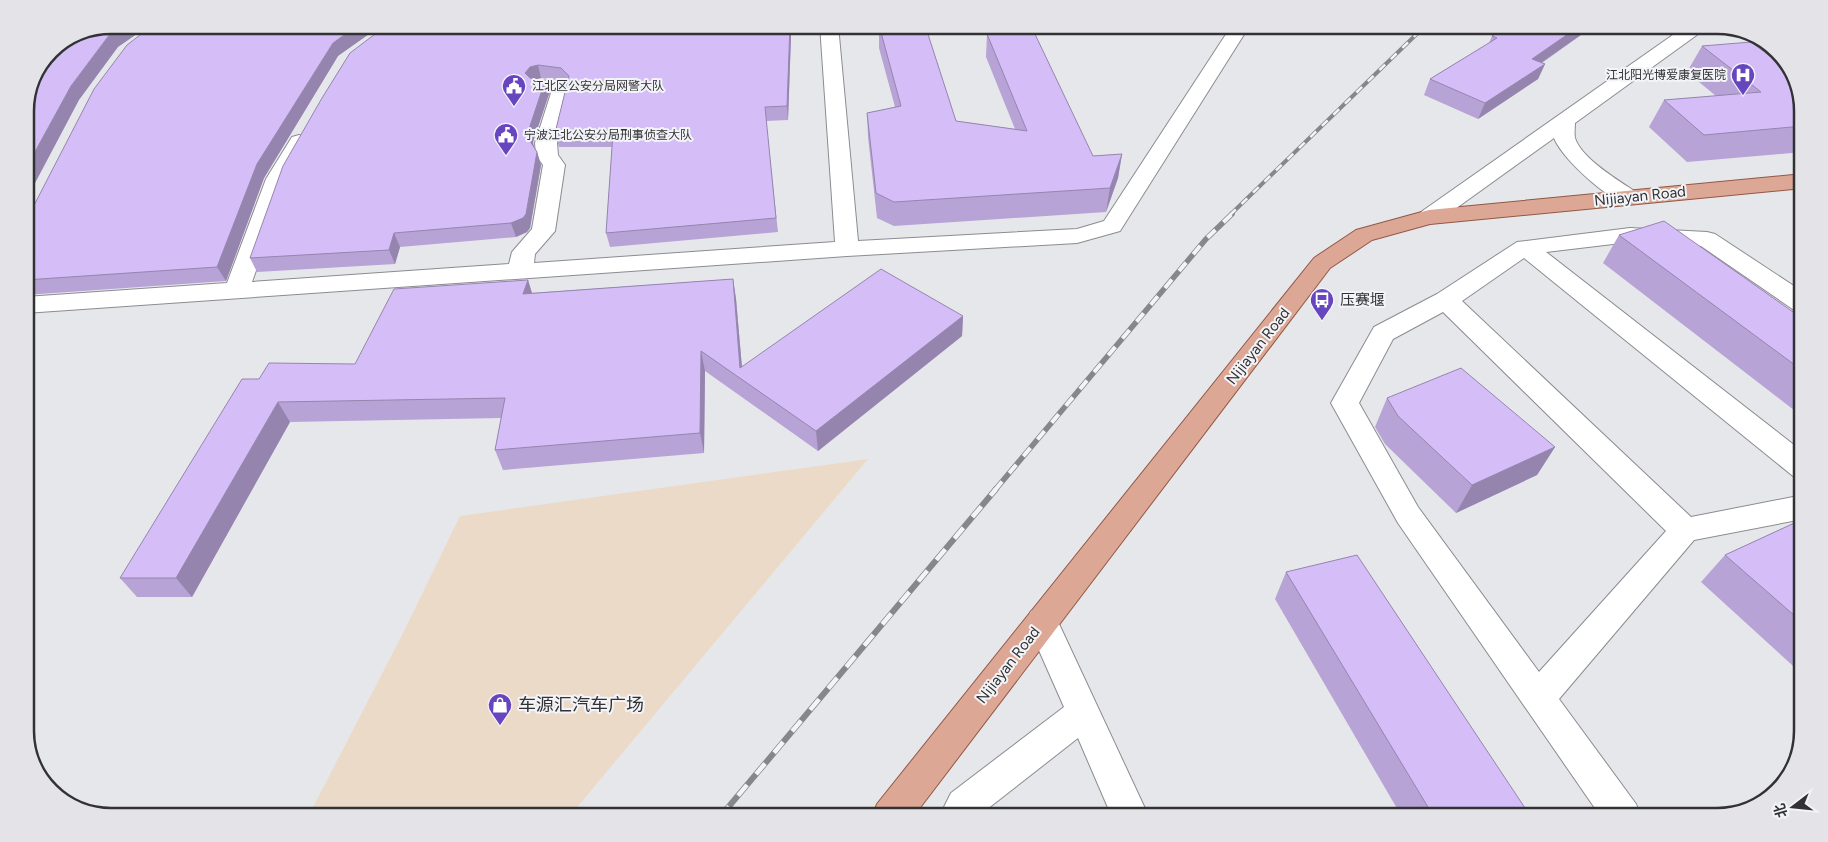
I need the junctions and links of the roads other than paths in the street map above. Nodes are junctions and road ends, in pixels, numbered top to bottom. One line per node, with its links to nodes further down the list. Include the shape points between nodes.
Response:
1 (830, 34): 11 (street)
2 (1235, 34): 11 (street, via 1112,226 1077,236)
3 (1685, 34): 6 (street)
4 (541, 86): 12 (street, via 556,87 561,91 546,143 547,155 554,165 543,231 524,252)
5 (311, 120): 13 (street, via 277,179)
6 (1565, 120): 8 (street, via 1564,137 1581,160 1602,180); 9 (street)
7 (1794, 182): 8 (main road, Nijiayan Road)
8 (1628, 197): 9 (main road, Nijiayan Road)
9 (1429, 217): 20 (main road, Nijiayan Road, via 1364,235 1322,263)
10 (1525, 247): 14 (street, via 1630,235 1707,239); 15 (street); 17 (street)
11 (847, 248): 12 (street)
12 (520, 271): 13 (street)
13 (237, 289): 16 (street)
14 (1794, 298)
15 (1446, 300): 19 (street); 21 (street, via 1383,333 1345,404 1408,515)
16 (34, 304)
17 (1794, 461)
18 (1794, 509): 19 (street)
19 (1685, 530): 21 (street)
20 (1042, 621): 22 (street); 23 (main road, Nijiayan Road)
21 (1538, 698): 26 (street)
22 (1083, 713): 24 (street); 25 (street)
23 (897, 808)
24 (962, 808)
25 (1127, 808)
26 (1617, 808)

